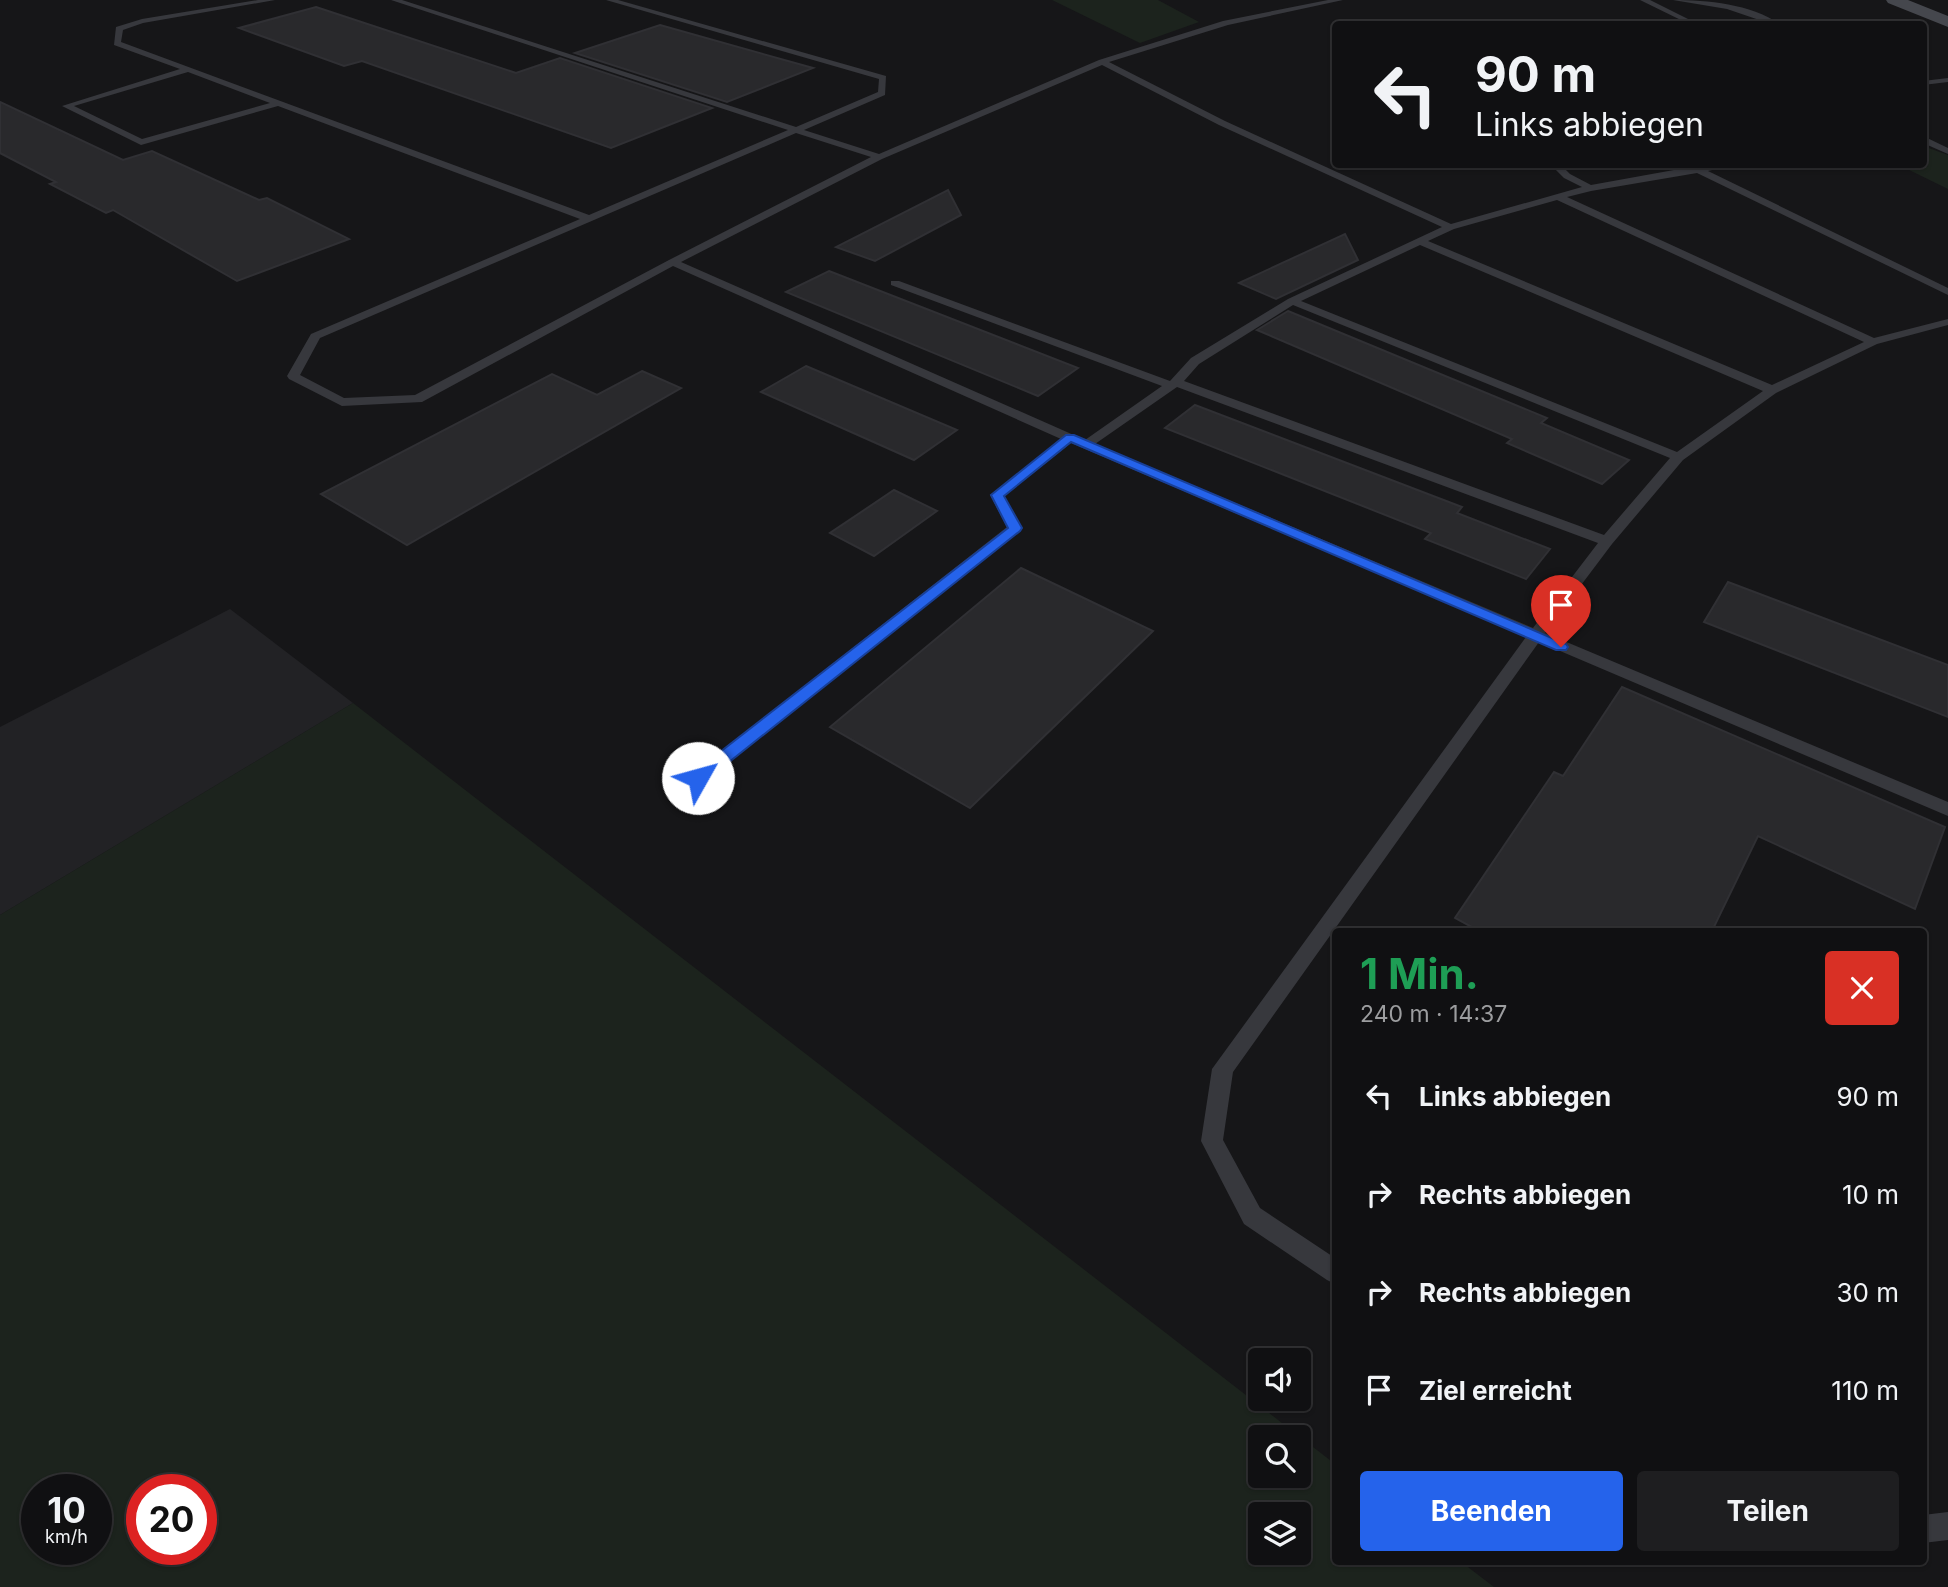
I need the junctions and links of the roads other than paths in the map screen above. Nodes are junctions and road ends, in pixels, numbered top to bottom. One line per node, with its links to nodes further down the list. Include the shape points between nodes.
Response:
1 (271, 0): 12 (lane, via 142,21 119,29 117,43)
2 (395, 0): 16 (lane)
3 (610, 0): 16 (lane, via 883,78 882,93)
4 (1339, 0): 11 (lane, via 1226,23)
5 (1645, 0): 8 (lane)
6 (1676, 0): 9 (lane, via 1716,3)
7 (1895, 0): 10 (street)
8 (1688, 21)
9 (1769, 21)
10 (1948, 22)
11 (1102, 62): 19 (lane); 28 (lane, via 1222,123)
12 (189, 69): 15 (lane); 15 (lane, via 66,106 141,142)
13 (1948, 80): 14 (lane)
14 (1927, 83)
15 (278, 103): 27 (lane)
16 (796, 130): 19 (lane); 27 (lane)
17 (1927, 141): 18 (lane)
18 (1948, 151)
19 (878, 157): 30 (lane)
20 (1549, 168): 24 (lane)
21 (1558, 168): 24 (lane)
22 (1703, 168): 23 (lane)
23 (1696, 169): 25 (lane); 32 (lane)
24 (1567, 176): 25 (lane)
25 (1590, 188): 26 (lane)
26 (1560, 198): 28 (lane); 35 (lane)
27 (590, 219): 30 (lane, via 315,336 293,376 342,402 418,400)
28 (1450, 227): 29 (lane)
29 (1419, 241): 33 (lane); 37 (lane)
30 (673, 262): 38 (lane)
31 (895, 283): 36 (lane)
32 (1948, 292)
33 (1292, 301): 36 (lane, via 1195,361); 40 (lane)
34 (1948, 322): 35 (lane)
35 (1873, 342): 37 (lane)
36 (1173, 384): 39 (lane); 41 (lane)
37 (1772, 390): 40 (lane)
38 (1070, 438): 39 (lane); 43 (lane, via 997,495 1015,528)
39 (1087, 445): 42 (lane)
40 (1678, 457): 41 (lane)
41 (1606, 541): 42 (lane)
42 (1535, 636): 44 (lane); 45 (lane, via 1223,1069 1212,1141 1252,1216)
43 (698, 778)
44 (1948, 808)
45 (1332, 1270)
46 (1948, 1526): 47 (lane)
47 (1927, 1529)

